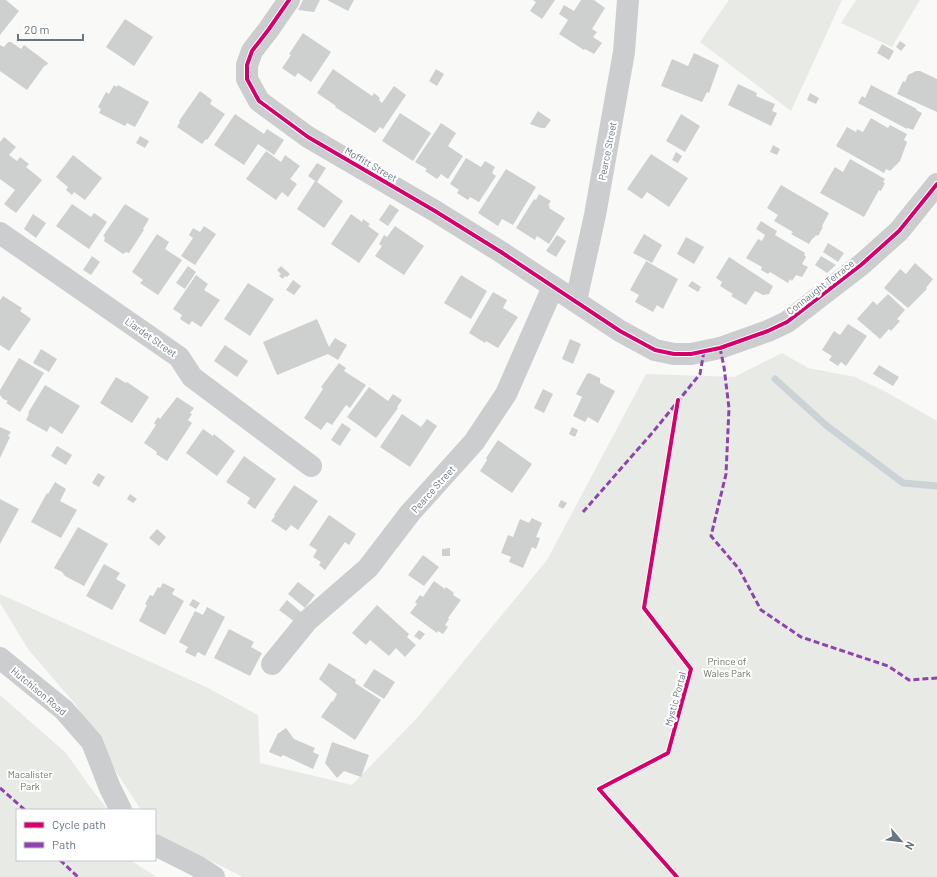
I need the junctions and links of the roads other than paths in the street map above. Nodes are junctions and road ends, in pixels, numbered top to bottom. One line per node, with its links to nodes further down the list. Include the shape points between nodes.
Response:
1 (289, 0): 5 (street, Moffitt Street, via 252,51 247,65 247,79 259,101 308,137 502,252)
2 (628, 0): 6 (street, Pearce Street, via 623,60 595,216)
3 (937, 184): 6 (street, Connaught Terrace, via 899,231 861,265 788,322 720,348 691,354 655,350 620,331)
4 (0, 233): 7 (street, Liardet Street, via 179,357 192,377)
5 (553, 287): 6 (street, Moffitt Street); 9 (street, Pearce Street, via 506,394 474,442 410,513 368,568 307,621)
6 (576, 301)
7 (311, 466)
8 (0, 658): 10 (street, Hutchison Road, via 64,710 92,742)
9 (272, 664)
10 (120, 809)
11 (156, 846): 12 (street)
12 (214, 877)

